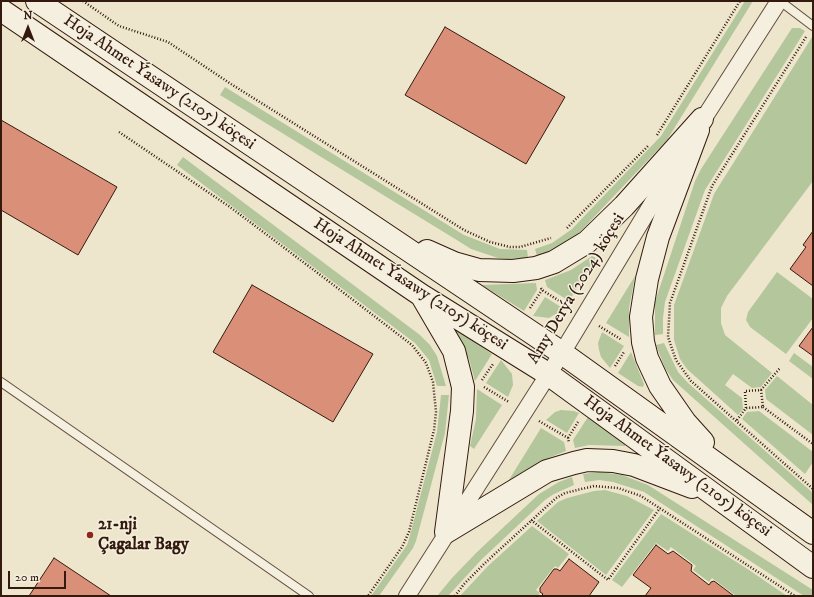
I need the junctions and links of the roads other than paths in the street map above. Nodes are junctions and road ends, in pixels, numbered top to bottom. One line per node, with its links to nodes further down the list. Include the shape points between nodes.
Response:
1 (37, 1): 6 (main road, Hoja Ahmet Ýasawy (2105) köçesi)
2 (780, 1): 4 (lane); 5 (street, Amy Derýa (2024) köçesi)
3 (1, 10): 7 (main road, Hoja Ahmet Ýasawy (2105) köçesi)
4 (811, 29)
5 (702, 119): 6 (main road, via 624,206 586,242 554,262 536,268 513,271 480,270 454,263); 8 (street, Amy Derýa (2024) köçesi); 11 (main road, via 658,238 647,279 641,317 643,342 647,358 664,392 685,422)
6 (341, 206): 8 (main road, Hoja Ahmet Ýasawy (2105) köçesi)
7 (421, 295): 9 (main road, Hoja Ahmet Ýasawy (2105) köçesi); 13 (main road, via 454,351 463,387)
8 (562, 353): 9 (street, Amy Derýa (2024) köçesi); 11 (main road, Hoja Ahmet Ýasawy (2105) köçesi)
9 (548, 374): 12 (main road, Hoja Ahmet Ýasawy (2105) köçesi); 13 (street, Amy Derýa (2024) köçesi)
10 (1, 382): 16 (lane)
11 (732, 473): 14 (main road, Hoja Ahmet Ýasawy (2105) köçesi)
12 (721, 498): 13 (main road, via 634,465 587,460 547,471); 15 (main road, Hoja Ahmet Ýasawy (2105) köçesi)
13 (446, 532): 17 (street, Amy Derýa (2024) köçesi)
14 (813, 533)
15 (813, 566)
16 (309, 596)
17 (408, 596)

